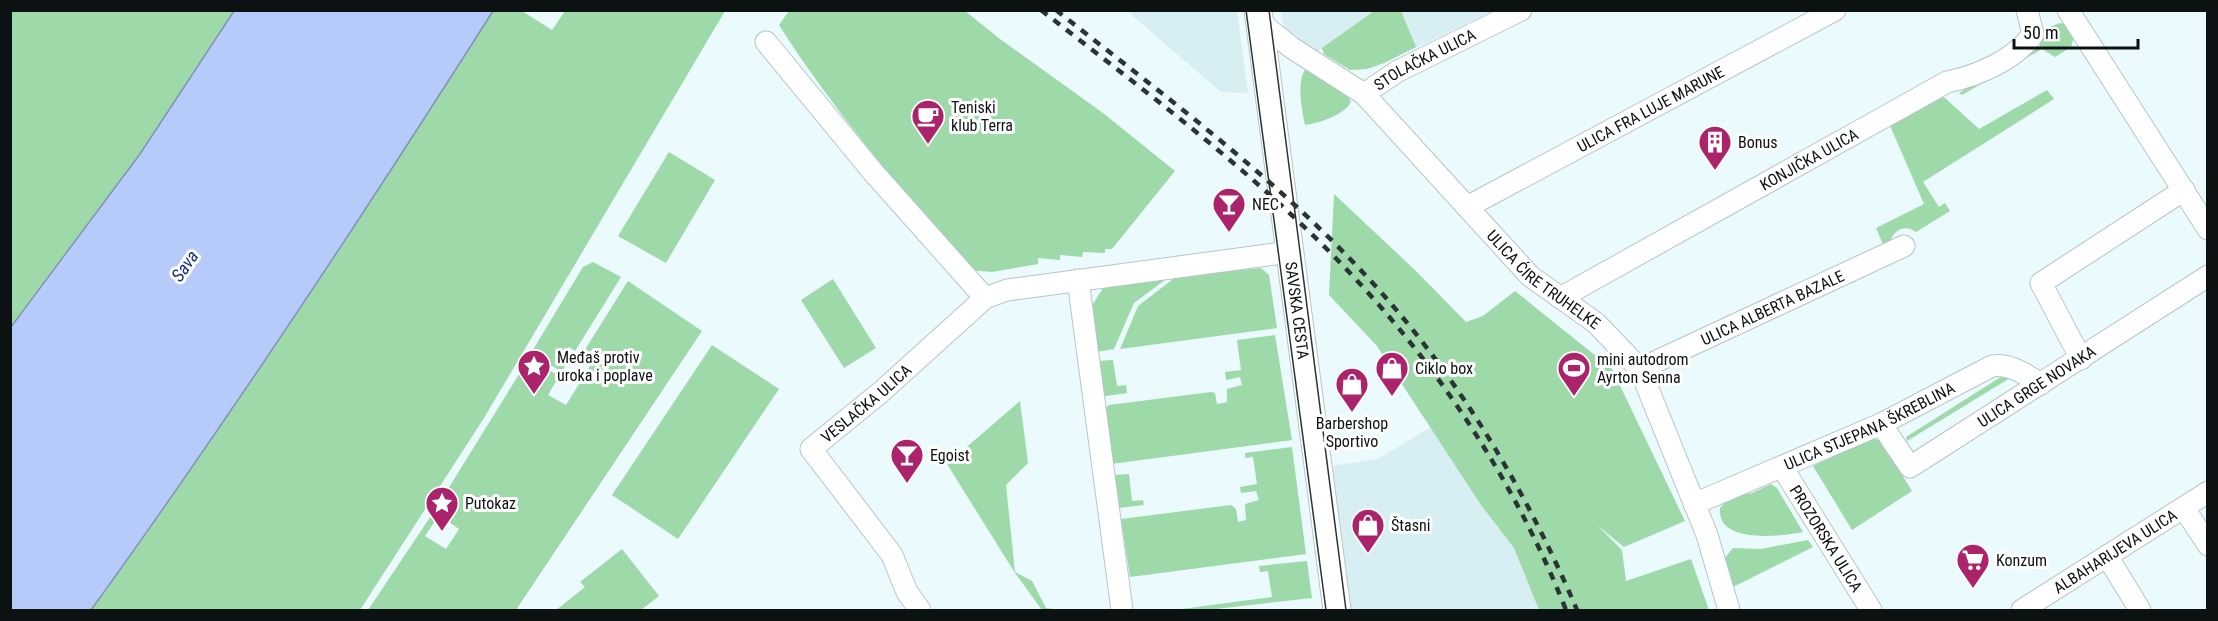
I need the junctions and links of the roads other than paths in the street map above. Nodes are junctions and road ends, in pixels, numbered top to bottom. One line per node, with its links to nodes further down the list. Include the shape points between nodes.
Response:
1 (1521, 10): 7 (street, STOLAČKA ULICA, via 1398,71)
2 (1835, 10): 9 (street, ULICA FRA LUJE MARUNE)
3 (2027, 10): 16 (street, KONJIČKA ULICA, via 2033,34 2017,50 1968,78 1947,82)
4 (2068, 10): 8 (street)
5 (1258, 14): 7 (street, ULICA ĆIRE TRUHELKE, via 1267,28 1292,48); 12 (main road, SAVSKA CESTA)
6 (766, 42): 15 (street, via 873,172)
7 (1364, 94): 9 (street, ULICA ĆIRE TRUHELKE)
8 (2184, 190): 10 (street); 17 (street, via 2041,283)
9 (1467, 207): 16 (street, ULICA ĆIRE TRUHELKE, via 1530,276)
10 (2208, 229)
11 (1905, 246): 18 (street, ULICA ALBERTA BAZALE)
12 (1290, 252): 14 (street, VESLAČKA ULICA); 29 (main road, SAVSKA CESTA)
13 (2208, 276): 17 (street, ULICA GRGE NOVAKA)
14 (1078, 280): 15 (street, VESLAČKA ULICA, via 1007,290); 28 (street)
15 (985, 298): 27 (street, VESLAČKA ULICA, via 811,449 892,555 907,592)
16 (1560, 298): 18 (street, ULICA ĆIRE TRUHELKE, via 1596,323)
17 (2081, 359): 19 (street, ULICA GRGE NOVAKA)
18 (1640, 369): 23 (street, ULICA ĆIRE TRUHELKE)
19 (2042, 384): 20 (street, ULICA STJEPANA ŠKREBLINA, via 2012,367 1992,366); 20 (street, ULICA GRGE NOVAKA, via 1910,467)
20 (1881, 424): 21 (street, ULICA STJEPANA ŠKREBLINA)
21 (1782, 467): 23 (street, ULICA STJEPANA ŠKREBLINA); 31 (street, PROZORSKA ULICA)
22 (2208, 492): 24 (street, ALBAHARIJEVA ULICA)
23 (1694, 504): 30 (street, ULICA ĆIRE TRUHELKE)
24 (2184, 508): 25 (street); 26 (street, ALBAHARIJEVA ULICA)
25 (2208, 545)
26 (2107, 556): 32 (street, ALBAHARIJEVA ULICA); 33 (street)
27 (920, 610)
28 (1122, 610)
29 (1337, 610)
30 (1729, 610)
31 (1871, 610)
32 (2022, 610)
33 (2140, 610)

